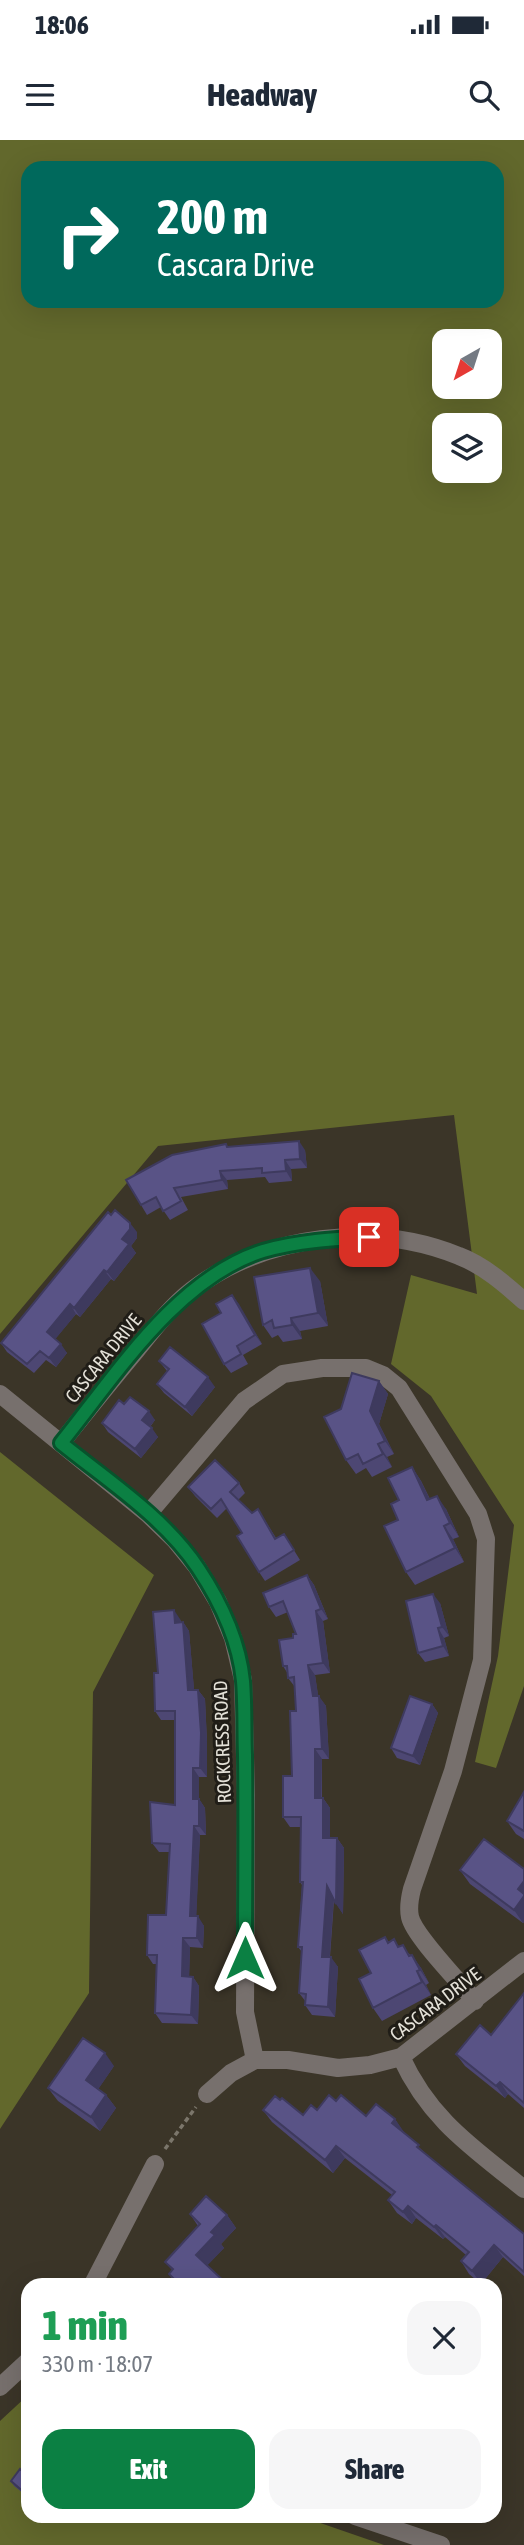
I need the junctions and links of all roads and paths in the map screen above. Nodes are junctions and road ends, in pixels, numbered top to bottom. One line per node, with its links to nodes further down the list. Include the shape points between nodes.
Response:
1 (524, 1301): 3 (street, CASCARA DRIVE, via 461,1256 414,1241 356,1237 263,1252 222,1270 190,1292 160,1321)
2 (0, 1394): 3 (street, ROCKCRESS ROAD)
3 (61, 1443): 4 (street, ROCKCRESS ROAD)
4 (148, 1514): 6 (street, via 244,1401 283,1374 366,1368 399,1388 478,1514 486,1539 482,1660 453,1771 409,1902 417,1931); 8 (street, ROCKCRESS ROAD, via 198,1567 233,1637 243,1680 245,2012)
5 (524, 1961): 6 (street, CASCARA DRIVE)
6 (475, 2001): 7 (street, CASCARA DRIVE)
7 (401, 2057): 8 (street, CASCARA DRIVE, via 338,2068); 11 (street, via 421,2093 452,2131)
8 (255, 2060): 9 (street)
9 (205, 2096): 10 (path)
10 (155, 2164): 12 (street)
11 (524, 2189)
12 (96, 2278)
13 (21, 2368): 14 (street)
14 (0, 2387)
15 (376, 2523): 16 (street)
16 (441, 2545)

